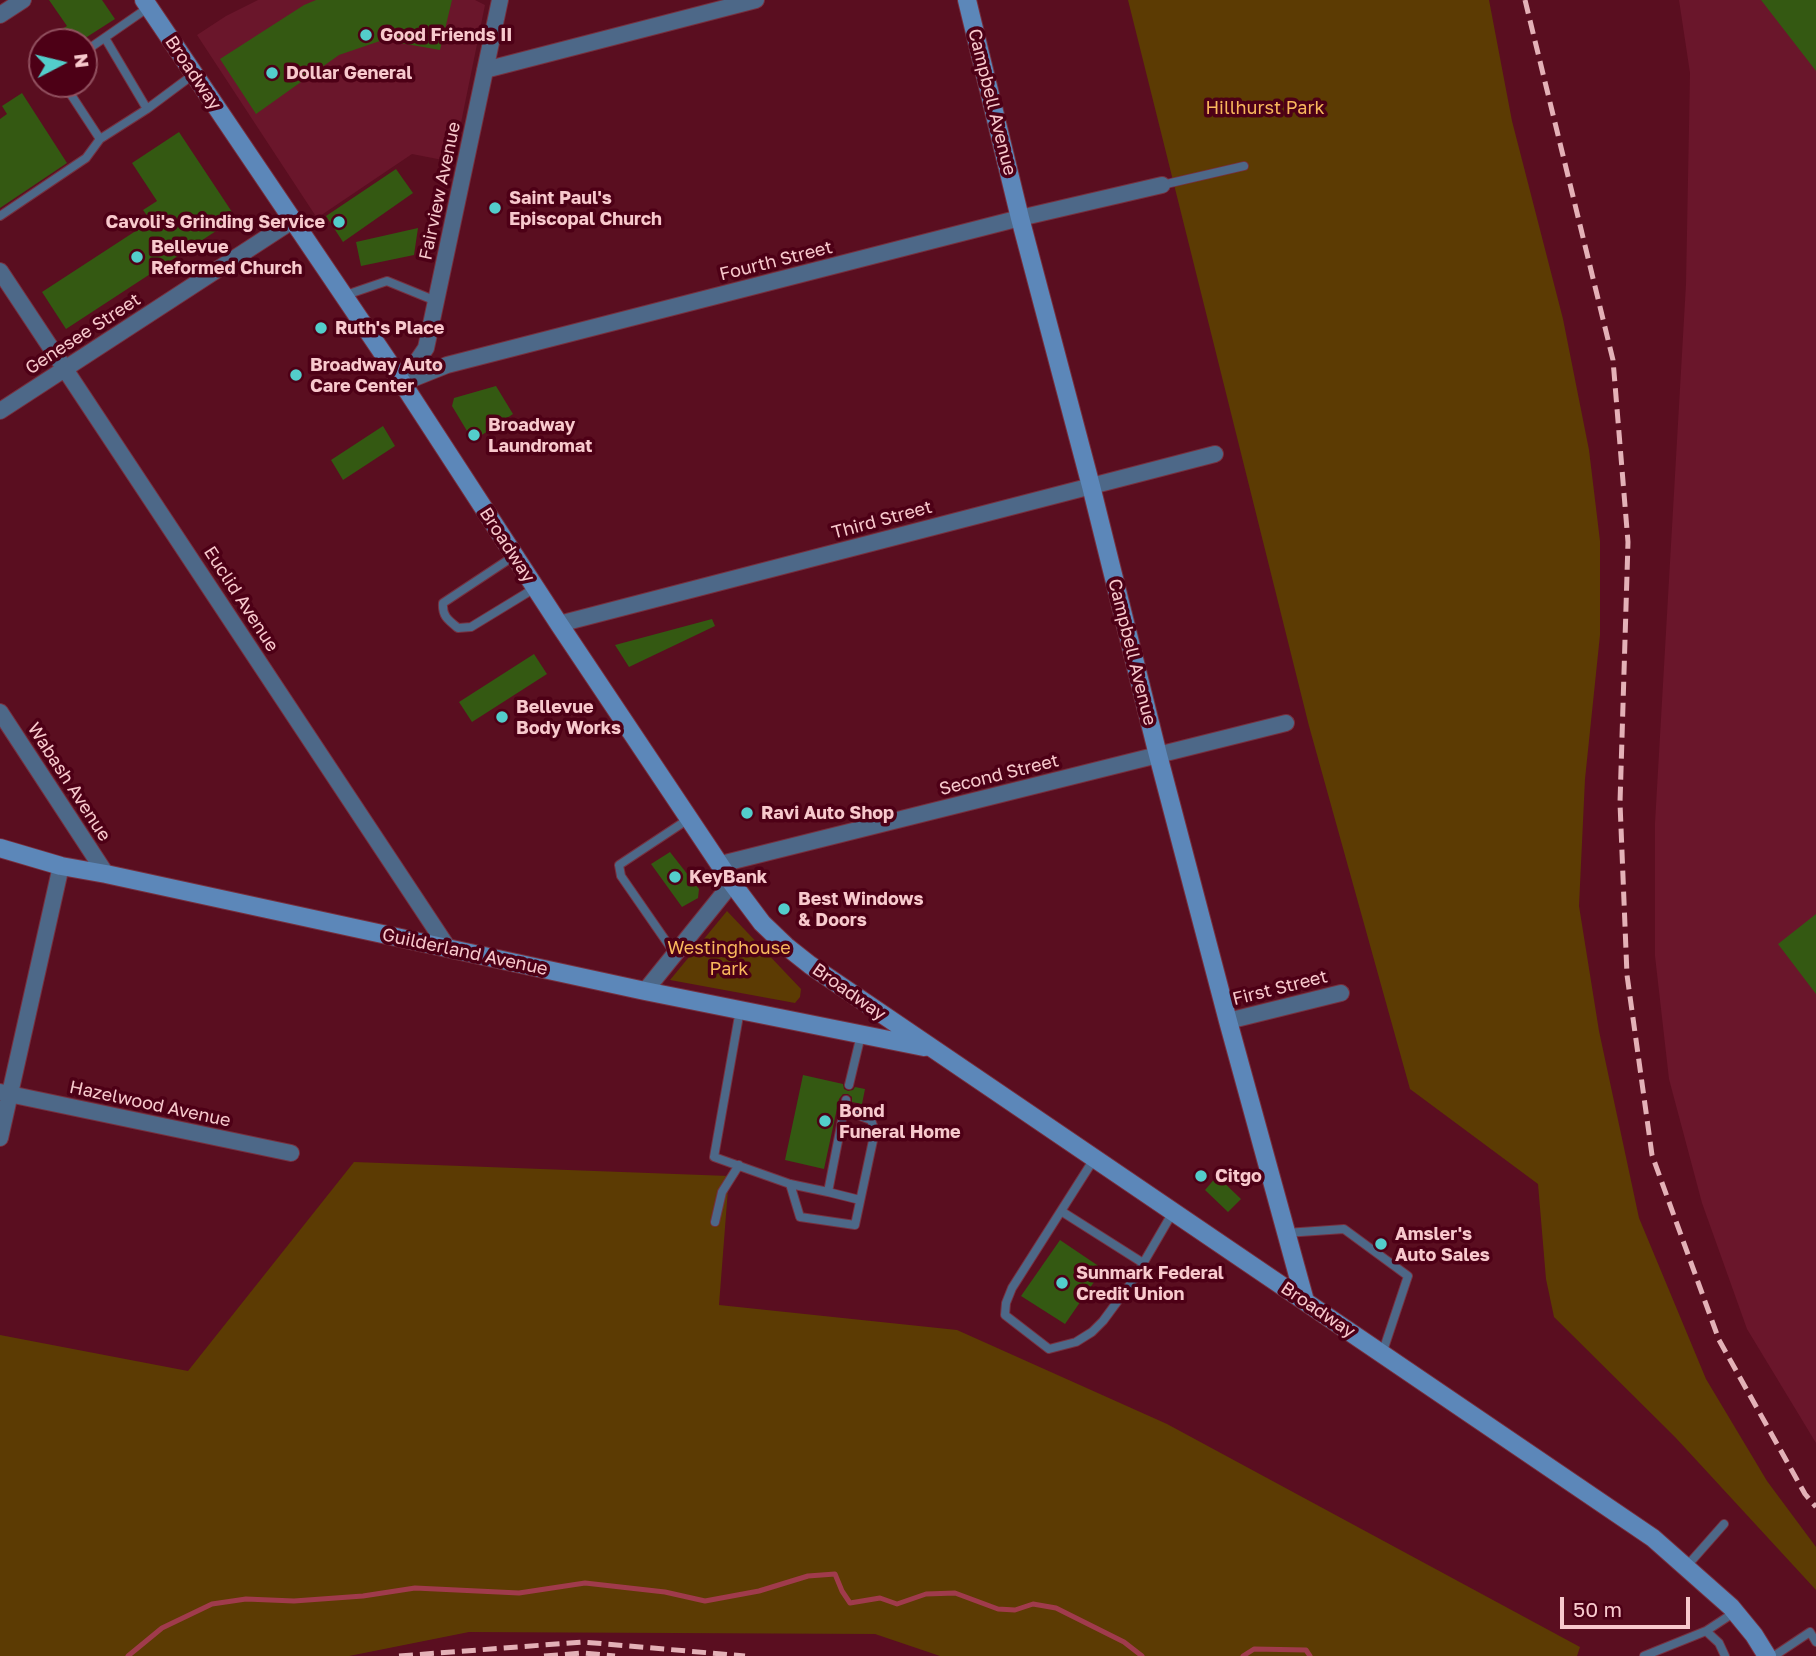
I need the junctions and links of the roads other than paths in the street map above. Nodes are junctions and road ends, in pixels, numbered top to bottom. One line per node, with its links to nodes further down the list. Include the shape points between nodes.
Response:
1 (23, 0): 6 (street)
2 (500, 0): 9 (street, Fairview Avenue)
3 (756, 0): 9 (street)
4 (967, 0): 17 (main road, Campbell Avenue)
5 (146, 3): 7 (lane); 10 (main road, Broadway)
6 (0, 15)
7 (105, 38): 8 (lane); 12 (lane)
8 (98, 43)
9 (485, 69): 21 (street, Fairview Avenue)
10 (194, 74): 12 (lane); 18 (main road, Broadway)
11 (73, 98): 13 (lane)
12 (147, 109): 13 (lane)
13 (100, 139): 16 (lane, via 86,158)
14 (1244, 166): 15 (lane)
15 (1162, 185): 17 (street, Fourth Street)
16 (0, 216)
17 (1020, 218): 23 (street, Fourth Street, via 447,365); 26 (main road, Campbell Avenue)
18 (292, 221): 20 (main road, Broadway); 22 (street, Genesee Street)
19 (0, 271): 22 (street, Euclid Avenue)
20 (343, 296): 21 (lane, via 387,281); 23 (main road, Broadway)
21 (436, 301): 23 (street, Fairview Avenue, via 426,348)
22 (66, 369): 24 (street, Genesee Street); 39 (street, Euclid Avenue)
23 (402, 383): 27 (main road, Broadway)
24 (0, 411)
25 (1215, 454): 26 (street, Third Street)
26 (1091, 486): 29 (street, Third Street); 32 (main road, Campbell Avenue)
27 (514, 556): 28 (main road, Broadway); 28 (lane, via 443,603 447,620 458,628 471,627)
28 (535, 588): 29 (main road, Broadway)
29 (559, 624): 33 (main road, Broadway)
30 (0, 712): 37 (street, Wabash Avenue)
31 (1286, 723): 32 (street, Second Street)
32 (1158, 755): 35 (street, Second Street); 44 (main road, Campbell Avenue)
33 (690, 818): 35 (main road, Broadway); 40 (lane, via 620,865 621,876)
34 (0, 848): 36 (main road, Guilderland Avenue)
35 (721, 864): 38 (main road, Broadway)
36 (61, 866): 37 (main road, Guilderland Avenue); 48 (street)
37 (106, 874): 39 (main road, Guilderland Avenue)
38 (732, 883): 40 (street); 46 (main road, Broadway, via 786,946)
39 (448, 948): 41 (main road, Guilderland Avenue)
40 (675, 954): 41 (street)
41 (645, 991): 43 (main road, Guilderland Avenue)
42 (1341, 993): 44 (street, First Street)
43 (740, 1010): 45 (main road, Guilderland Avenue); 54 (lane, via 715,1157)
44 (1228, 1021): 61 (main road, Campbell Avenue)
45 (861, 1035): 46 (main road, Guilderland Avenue); 47 (lane)
46 (932, 1049): 53 (main road, Broadway)
47 (849, 1085)
48 (5, 1093): 51 (street); 52 (street, Hazelwood Avenue)
49 (846, 1100): 50 (lane)
50 (844, 1111): 56 (lane); 57 (lane, via 871,1120 875,1131)
51 (0, 1138)
52 (291, 1153)
53 (1094, 1158): 58 (lane); 59 (main road, Broadway)
54 (739, 1165): 55 (lane); 60 (lane, via 722,1192)
55 (790, 1184): 56 (lane); 57 (lane, via 800,1217 855,1225)
56 (828, 1192): 57 (lane)
57 (860, 1200)
58 (1061, 1211): 62 (lane); 62 (lane, via 1006,1303 1005,1315 1049,1349 1093,1332)
59 (1173, 1212): 62 (lane); 63 (main road, Broadway)
60 (715, 1222)
61 (1286, 1233): 63 (main road, Campbell Avenue); 64 (lane, via 1344,1229 1408,1276)
62 (1143, 1264)
63 (1305, 1301): 64 (main road, Broadway)
64 (1382, 1354): 66 (main road, Broadway, via 1653,1538)
65 (1724, 1524): 66 (lane)
66 (1686, 1567): 67 (main road, Broadway)
67 (1735, 1612): 68 (lane); 72 (main road, Broadway)
68 (1706, 1631): 70 (lane); 71 (lane)
69 (1816, 1642): 73 (lane, via 1810,1632)
70 (1644, 1656)
71 (1725, 1656)
72 (1767, 1656)
73 (1774, 1656)

